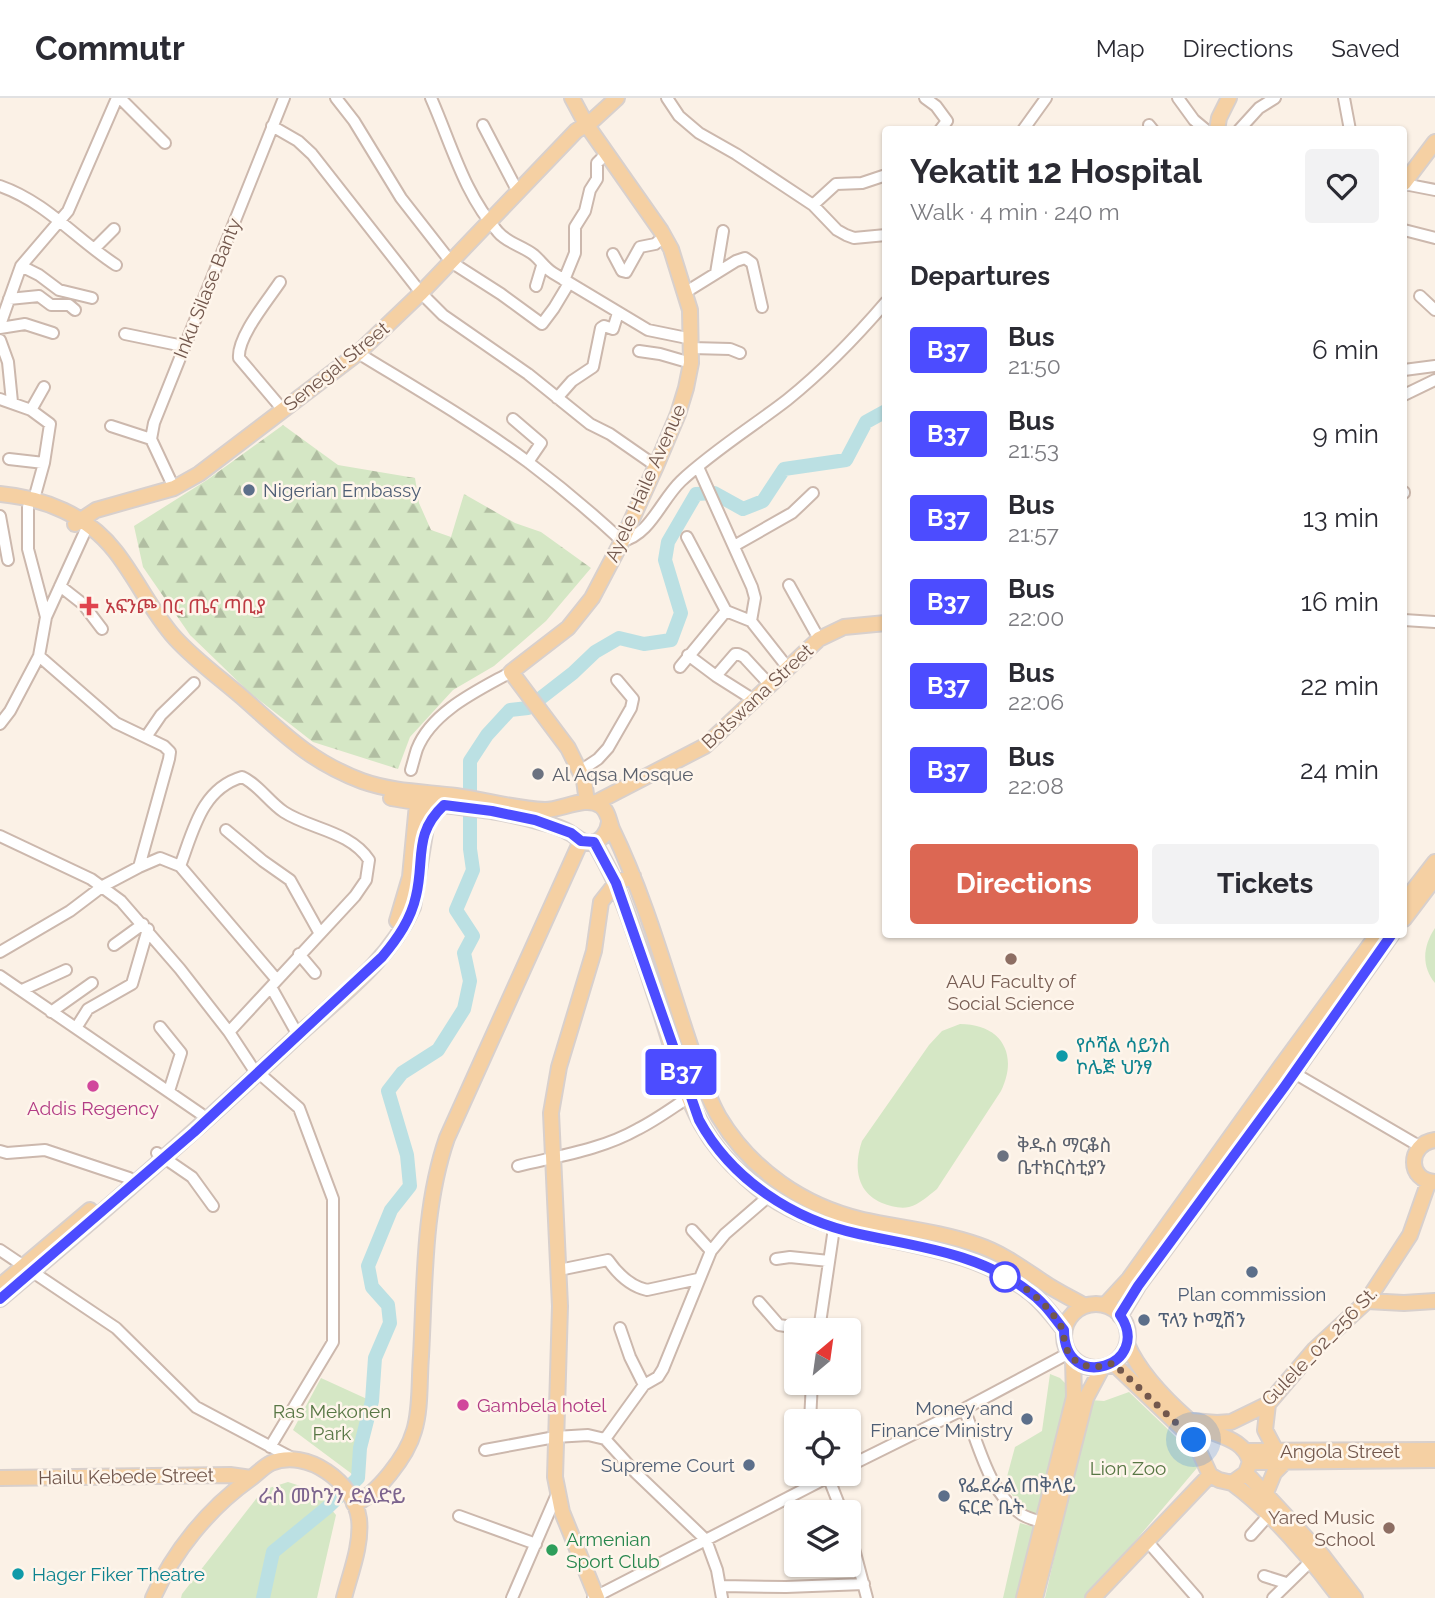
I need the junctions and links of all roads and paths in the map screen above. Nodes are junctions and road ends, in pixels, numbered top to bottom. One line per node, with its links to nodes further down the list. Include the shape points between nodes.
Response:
1 (118, 98): 24 (street); 33 (street)
2 (284, 98): 16 (street, Inku Silase Banty)
3 (336, 98): 43 (street, via 401,198)
4 (430, 98): 34 (street, via 471,192)
5 (572, 98): 14 (main road, Ayele Haile Avenue)
6 (617, 98): 14 (main road, Senegal Street)
7 (667, 98): 32 (street, via 699,133)
8 (925, 98): 17 (street, via 945,115)
9 (1046, 98): 18 (street)
10 (1178, 98): 19 (street)
11 (1229, 98): 20 (main road)
12 (1275, 98): 21 (street)
13 (1345, 98): 22 (street)
14 (586, 124): 25 (main road, Ayele Haile Avenue); 31 (main road, Senegal Street)
15 (483, 125): 31 (street)
16 (272, 126): 52 (street, via 312,154); 66 (street, Inku Silase Banty)
17 (943, 126)
18 (1026, 126)
19 (1201, 126)
20 (1218, 126)
21 (1243, 126)
22 (1349, 126)
23 (1435, 142): 27 (main road)
24 (165, 143)
25 (607, 153): 39 (main road, Ayele Haile Avenue); 48 (street, via 597,163 597,179 576,223 575,253)
26 (882, 177): 32 (street, via 836,184)
27 (1407, 180)
28 (1407, 185): 30 (street)
29 (0, 186): 33 (street)
30 (1435, 190)
31 (518, 192): 34 (main road, Senegal Street)
32 (813, 205): 38 (street, via 846,235)
33 (61, 220): 41 (street); 45 (street)
34 (490, 221): 43 (main road, Senegal Street); 46 (street, via 499,234 536,256)
35 (114, 229): 41 (street)
36 (1407, 231): 40 (street)
37 (723, 232): 47 (street)
38 (882, 235)
39 (664, 236): 42 (street, via 655,244 640,247 626,272); 51 (main road, Ayele Haile Avenue)
40 (1435, 238)
41 (94, 249): 44 (street)
42 (612, 254)
43 (450, 262): 48 (street, via 542,324); 52 (main road, Senegal Street)
44 (116, 265)
45 (21, 266): 54 (street, via 59,290); 55 (street)
46 (542, 266): 48 (street); 50 (street)
47 (716, 273): 51 (street); 57 (street, via 740,259 750,260)
48 (566, 281): 60 (street)
49 (280, 282): 79 (street, via 257,315 239,358)
50 (536, 286)
51 (686, 292): 65 (main road, Ayele Haile Avenue)
52 (421, 293): 68 (main road, Senegal Street); 76 (street, via 443,315)
53 (1420, 296): 59 (street)
54 (92, 298)
55 (9, 299): 58 (street, via 39,296 54,306 69,305); 61 (street)
56 (882, 306): 88 (street, via 788,399)
57 (762, 307)
58 (75, 310)
59 (1435, 310)
60 (618, 313): 65 (street, via 651,331); 76 (street, via 614,329 601,328 592,370 572,381)
61 (0, 327): 62 (street, via 25,324)
62 (53, 333)
63 (125, 334): 66 (street)
64 (0, 340): 78 (street, via 8,362)
65 (692, 343): 69 (street); 70 (main road, Ayele Haile Avenue)
66 (183, 346): 83 (street, Inku Silase Banty)
67 (639, 351): 70 (street)
68 (358, 353): 79 (main road, Senegal Street); 85 (street)
69 (740, 353)
70 (691, 363): 87 (main road, Ayele Haile Avenue, via 687,388)
71 (1435, 366): 72 (street)
72 (1407, 370)
73 (1435, 380): 75 (street)
74 (44, 387): 80 (street)
75 (1407, 394)
76 (557, 398): 87 (street)
77 (0, 399): 78 (street)
78 (12, 402): 80 (street)
79 (283, 410): 89 (main road, Senegal Street, via 200,474)
80 (31, 411): 86 (street, via 50,424)
81 (513, 419): 85 (street, via 541,443)
82 (111, 426): 83 (street)
83 (151, 439): 89 (street)
84 (9, 459): 86 (street)
85 (528, 462): 97 (street)
86 (44, 463): 93 (street)
87 (656, 466): 97 (main road, Ayele Haile Avenue)
88 (698, 467): 97 (street, via 680,482 645,527); 98 (street)
89 (172, 483): 95 (main road, Senegal Street, via 101,508)
90 (813, 493): 98 (street, via 792,513)
91 (0, 494): 93 (main road)
92 (0, 503): 93 (main road)
93 (31, 503): 95 (main road); 103 (street, via 28,548)
94 (0, 516): 99 (street)
95 (81, 526): 101 (street); 110 (main road, via 114,550)
96 (687, 537): 102 (street)
97 (622, 541): 115 (main road, Ayele Haile Avenue, via 578,617)
98 (734, 546): 105 (street, via 755,598)
99 (8, 560)
100 (789, 585): 109 (street)
101 (60, 586): 103 (street); 108 (street, via 83,604)
102 (726, 611): 105 (street); 111 (street)
103 (46, 617): 112 (street)
104 (1407, 620): 106 (street)
105 (751, 621): 114 (street)
106 (1435, 622)
107 (882, 623): 109 (main road, Botswana Street, via 844,627)
108 (102, 629)
109 (819, 639): 114 (main road, Botswana Street)
110 (172, 640): 126 (main road, via 301,759 343,783); 127 (main road, via 304,752 363,781)
111 (688, 655): 113 (street); 116 (street)
112 (39, 656): 121 (street); 122 (street, via 107,716)
113 (680, 667)
114 (788, 668): 119 (main road, Botswana Street)
115 (511, 672): 123 (street, via 468,697 431,727 417,748); 124 (main road, via 557,731)
116 (716, 676): 119 (street, via 738,654); 120 (street)
117 (617, 680): 124 (street, via 633,699 631,708 603,754)
118 (194, 683): 122 (street)
119 (770, 685): 120 (main road, Botswana Street)
120 (754, 700): 125 (main road, Botswana Street, via 705,746)
121 (0, 724)
122 (146, 737): 137 (street, via 170,752)
123 (411, 770)
124 (582, 775): 125 (main road, via 600,789); 128 (main road)
125 (623, 788): 128 (main road, Botswana Street); 130 (main road)
126 (393, 798): 127 (main road); 132 (main road, via 406,809)
127 (435, 800): 129 (main road); 132 (main road)
128 (587, 803): 129 (main road, Botswana Street, via 545,810); 130 (main road, via 605,810); 134 (main road, via 574,807 568,820)
129 (491, 806): 134 (main road)
130 (611, 826): 134 (main road, via 605,834); 138 (main road)
131 (226, 830): 145 (street, via 295,885)
132 (419, 834): 162 (main road, via 417,893 407,923 382,957)
133 (0, 836): 141 (street)
134 (582, 839): 140 (main road); 230 (main road, via 438,1165 414,1432 390,1475)
135 (1435, 862): 142 (main road)
136 (180, 866): 137 (street, via 160,858); 145 (street, via 205,803 237,778 247,779 283,811 346,840 369,860 366,880 355,896); 157 (street)
137 (139, 867): 141 (street)
138 (633, 876): 140 (main road); 182 (main road, via 695,1063 737,1143 768,1174 832,1211)
139 (1435, 877): 143 (main road)
140 (616, 883): 167 (main road); 173 (main road, via 601,902 594,951 554,1092)
141 (103, 886): 144 (street); 151 (street, via 71,911)
142 (1407, 898)
143 (1407, 915)
144 (145, 926): 149 (street); 161 (street, via 132,984 91,1007); 163 (street)
145 (319, 932): 152 (street)
146 (1375, 938): 164 (main road)
147 (1378, 938): 150 (main road)
148 (1389, 938): 150 (main road)
149 (114, 944)
150 (1379, 951): 164 (main road)
151 (0, 952)
152 (299, 954): 154 (street); 157 (street)
153 (66, 970): 158 (street)
154 (315, 973)
155 (0, 976): 158 (street)
156 (92, 983): 159 (street)
157 (274, 983): 162 (street); 163 (street)
158 (22, 990): 159 (street)
159 (51, 1012): 161 (street)
160 (160, 1027): 166 (street, via 181,1053)
161 (76, 1028): 166 (street)
162 (297, 1031): 165 (main road)
163 (229, 1032): 165 (street)
164 (1288, 1069): 170 (street); 181 (main road)
165 (255, 1070): 168 (main road); 172 (main road); 215 (street, via 299,1108 332,1199 333,1342)
166 (169, 1091): 168 (street)
167 (689, 1097): 173 (street, via 637,1130); 177 (main road, via 713,1143 747,1180)
168 (201, 1114): 172 (main road)
169 (1435, 1140): 170 (main road)
170 (1419, 1146): 176 (main road, via 1416,1171)
171 (0, 1151): 175 (street, via 46,1150)
172 (161, 1155): 175 (main road); 178 (street, via 192,1177)
173 (552, 1158): 174 (street); 189 (main road)
174 (518, 1166)
175 (132, 1180): 188 (main road)
176 (1432, 1182): 190 (main road, Gulele_02_256 St., via 1410,1235)
177 (769, 1196): 179 (main road); 184 (street)
178 (213, 1206)
179 (834, 1228): 186 (main road); 187 (street)
180 (692, 1230): 184 (street)
181 (1168, 1236): 198 (main road); 200 (main road)
182 (979, 1245): 186 (main road); 199 (main road)
183 (0, 1250): 188 (street)
184 (710, 1251): 191 (street)
185 (776, 1259): 187 (street)
186 (973, 1260): 204 (main road, via 1030,1292)
187 (829, 1261): 201 (street)
188 (28, 1269): 192 (main road); 193 (main road); 215 (street, via 116,1328 196,1407)
189 (559, 1270): 191 (street, via 608,1260 617,1275 648,1290); 213 (main road)
190 (1385, 1275): 194 (main road, Gulele_02_256 St.); 197 (main road, via 1389,1291)
191 (698, 1279): 208 (street, via 663,1369)
192 (0, 1286)
193 (0, 1299)
194 (1367, 1301): 197 (main road); 209 (main road, Gulele_02_256 St., via 1314,1350)
195 (1435, 1301): 197 (main road)
196 (760, 1302): 202 (street)
197 (1404, 1303)
198 (1105, 1305): 199 (main road); 200 (main road)
199 (1085, 1306): 204 (main road, via 1075,1311)
200 (1120, 1315): 205 (main road, via 1127,1329)
201 (821, 1318)
202 (784, 1326)
203 (620, 1328): 208 (street)
204 (1064, 1330): 206 (main road)
205 (1127, 1344): 207 (main road, via 1122,1355); 211 (main road, via 1143,1374)
206 (1071, 1356): 207 (main road, via 1082,1365); 210 (street); 233 (main road, via 1074,1397)
207 (1107, 1366): 212 (main road); 238 (main road, via 1086,1398)
208 (644, 1385): 214 (street)
209 (1268, 1405): 211 (main road, Gulele_02_256 St., via 1231,1422); 218 (main road, via 1265,1430)
210 (964, 1409): 220 (street); 233 (street, via 1000,1493 1023,1515)
211 (1190, 1421): 212 (main road)
212 (1199, 1435): 222 (main road, via 1237,1442); 223 (main road)
213 (555, 1437): 214 (street); 216 (street); 228 (main road)
214 (605, 1439): 235 (street)
215 (270, 1447): 219 (street)
216 (485, 1450)
217 (1435, 1450): 218 (main road, Angola Street)
218 (1280, 1456): 221 (main road); 222 (main road, Angola Street); 229 (main road)
219 (293, 1459): 225 (main road, via 268,1465); 230 (main road, via 320,1467 345,1489)
220 (861, 1460)
221 (1435, 1460)
222 (1247, 1462): 226 (main road); 229 (main road)
223 (1210, 1475): 226 (main road); 236 (main road)
224 (0, 1478): 225 (main road, Hailu Kebede Street)
225 (251, 1478): 247 (main road, via 200,1526)
226 (1231, 1483): 232 (main road)
227 (807, 1486): 235 (street)
228 (557, 1494): 237 (street); 246 (main road)
229 (1265, 1495): 245 (main road, via 1314,1547)
230 (354, 1504): 248 (main road, via 358,1538)
231 (459, 1516): 237 (street)
232 (1268, 1516): 234 (street); 239 (main road)
233 (1041, 1522): 238 (main road)
234 (1251, 1535)
235 (706, 1540): 244 (street); 246 (street)
236 (1147, 1541): 253 (main road); 254 (street)
237 (536, 1544): 249 (street)
238 (1040, 1552): 251 (main road); 252 (main road)
239 (1311, 1561): 242 (street); 245 (main road)
240 (861, 1573): 243 (street)
241 (1264, 1576): 242 (street)
242 (1286, 1583): 255 (street)
243 (864, 1584): 244 (street); 250 (street)
244 (722, 1592)
245 (1346, 1595)
246 (596, 1597)
247 (153, 1598)
248 (344, 1598)
249 (512, 1598)
250 (867, 1598)
251 (1024, 1598)
252 (1035, 1598)
253 (1094, 1598)
254 (1197, 1598)
255 (1273, 1598)

